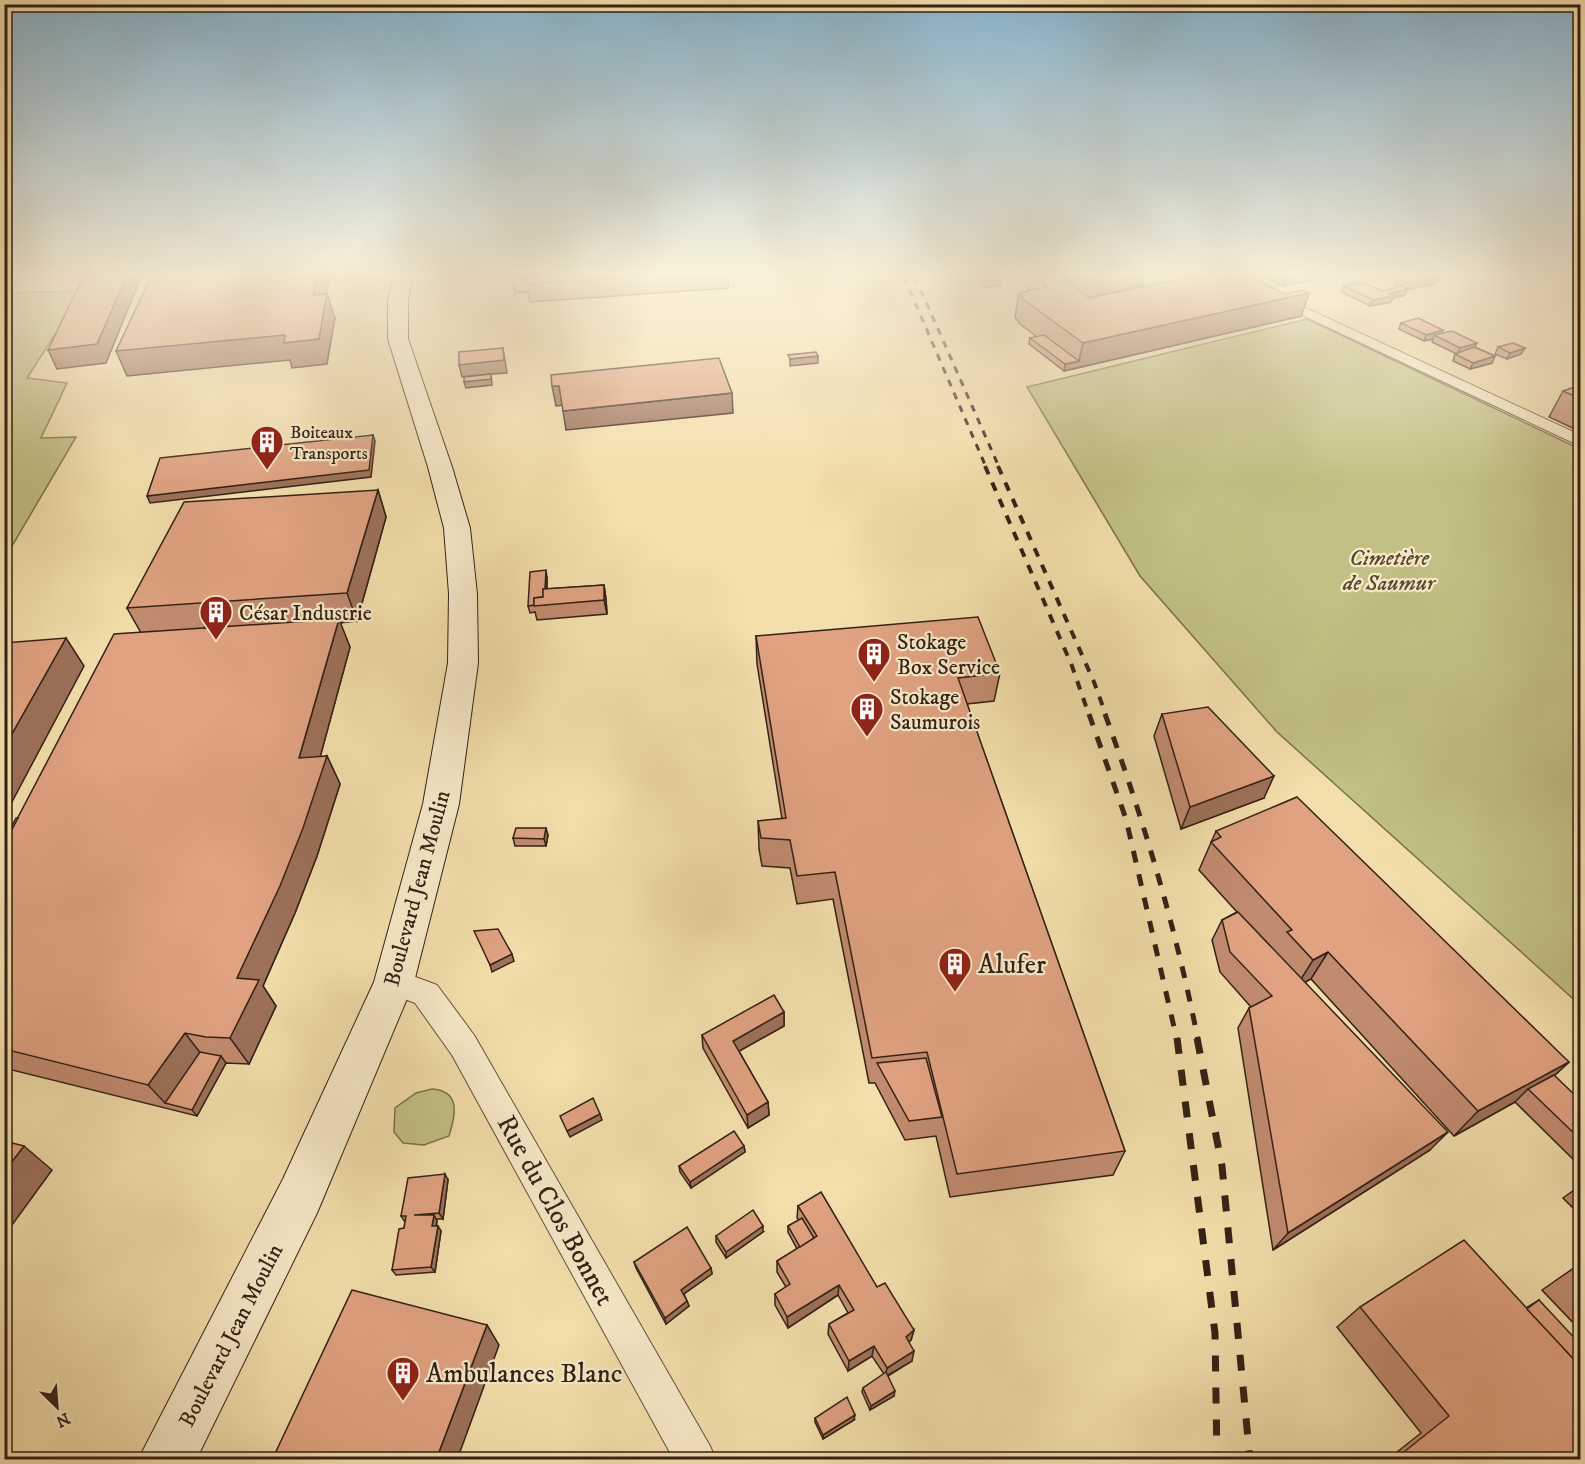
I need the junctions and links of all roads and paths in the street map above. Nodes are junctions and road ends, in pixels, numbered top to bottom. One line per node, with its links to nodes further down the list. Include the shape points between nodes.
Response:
1 (400, 345): 4 (street, Boulevard Jean Moulin, via 457,528 464,663 441,804)
2 (1374, 345): 3 (street)
3 (1581, 441)
4 (394, 982): 5 (street, Boulevard Jean Moulin, via 300,1196); 6 (street, Rue du Clos Bonnet, via 426,994 463,1045)
5 (166, 1460)
6 (696, 1460)

